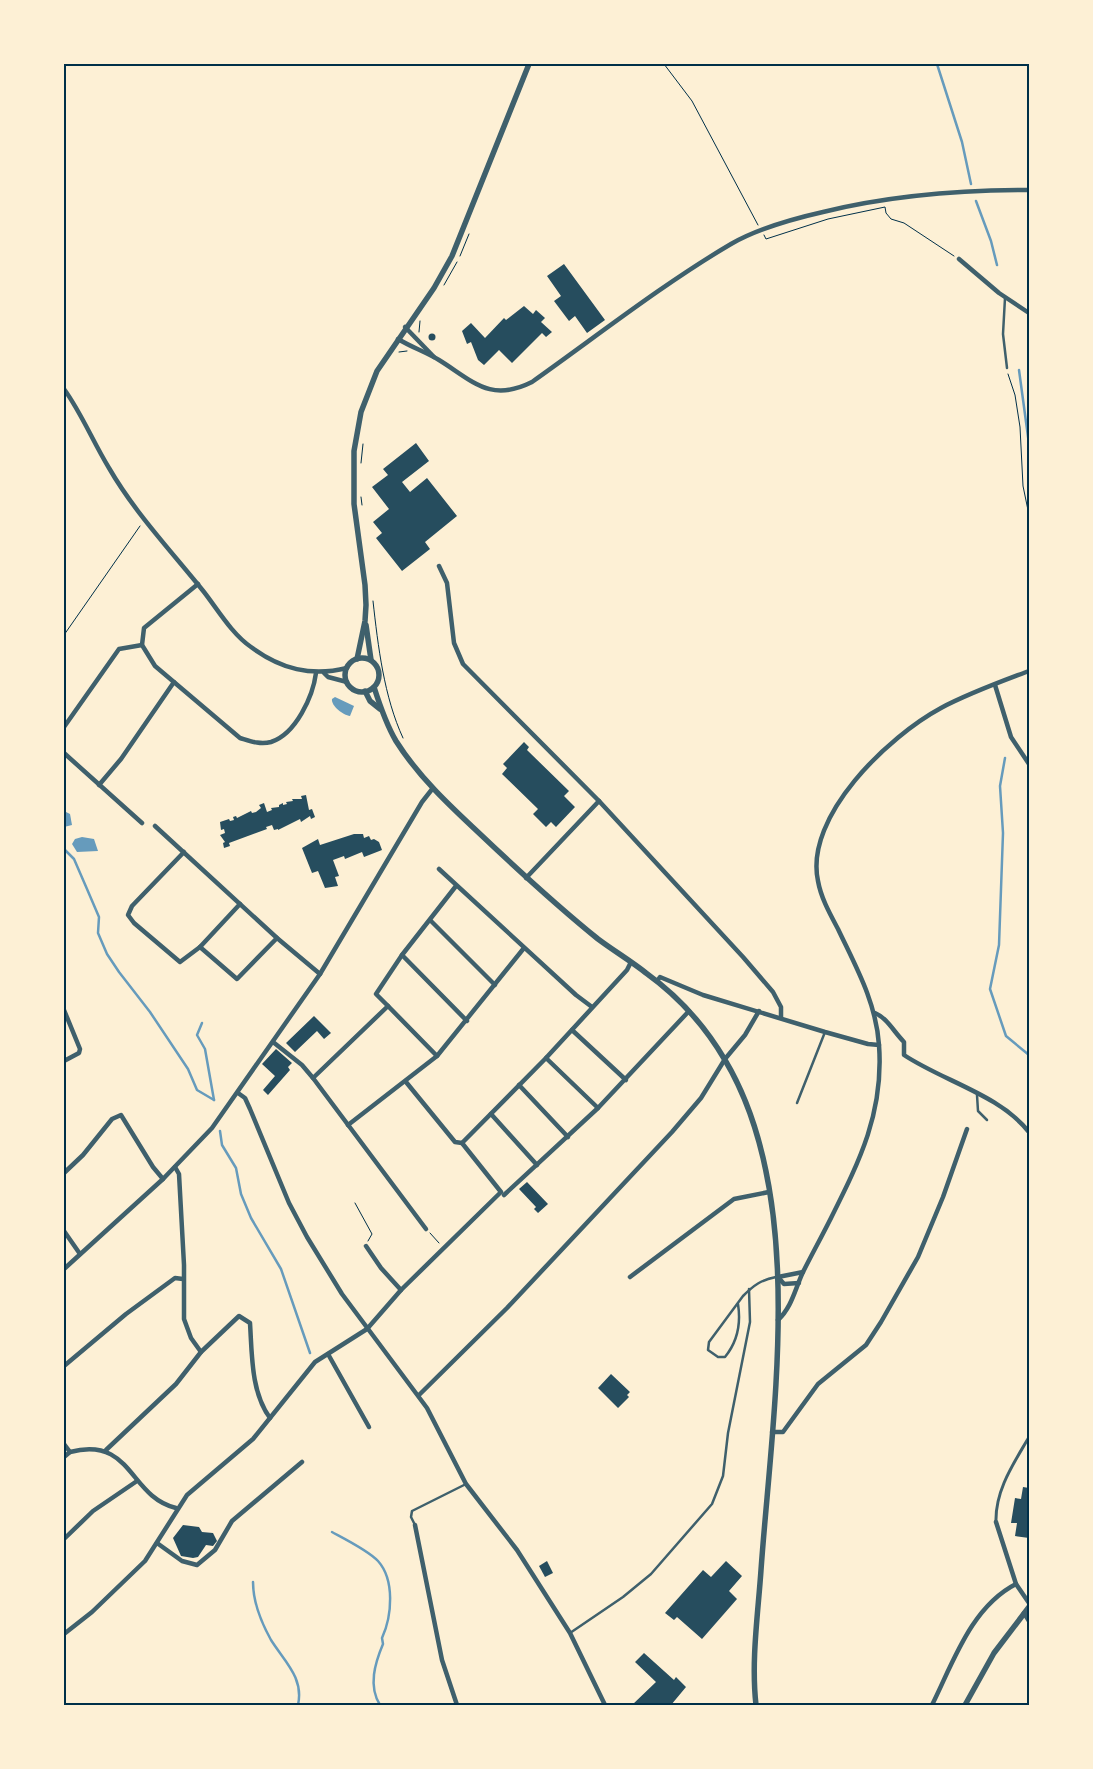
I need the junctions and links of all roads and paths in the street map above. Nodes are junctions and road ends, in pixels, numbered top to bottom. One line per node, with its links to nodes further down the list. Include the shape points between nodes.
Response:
1 (529, 64): 12 (street, via 452,256 434,288)
2 (664, 64): 5 (path, via 708,127)
3 (1029, 190): 5 (street, via 971,190 884,199 791,219)
4 (470, 229): 8 (path, via 453,271)
5 (761, 230): 17 (street, via 732,244 519,389 502,392 483,389)
6 (766, 239): 7 (path, via 828,219 885,207 891,220 904,223)
7 (959, 259): 9 (street)
8 (442, 287)
9 (1005, 298): 10 (street); 18 (lane, via 1003,334)
10 (1029, 313)
11 (421, 319): 14 (path)
12 (405, 327): 13 (street); 14 (street)
13 (397, 338): 15 (street); 29 (street, via 371,384 361,412 354,451 354,504 365,585)
14 (418, 338): 17 (street)
15 (411, 347): 16 (path); 17 (street)
16 (397, 353)
17 (435, 358)
18 (1007, 368): 24 (path, via 1019,419)
19 (64, 389): 25 (street, via 109,469)
20 (363, 440): 21 (path)
21 (361, 463)
22 (361, 493): 23 (path)
23 (362, 509)
24 (1029, 515)
25 (145, 519): 27 (street); 30 (path)
26 (439, 566): 50 (street, via 447,583 454,643 462,664)
27 (198, 584): 31 (street, via 144,628); 36 (street, via 249,646 278,664)
28 (373, 600): 45 (path, via 388,693)
29 (365, 621): 32 (street); 33 (street)
30 (64, 635)
31 (142, 645): 38 (street, via 155,666); 44 (street, via 119,649)
32 (357, 659): 33 (street); 34 (street)
33 (371, 660): 41 (street, via 379,673)
34 (347, 668): 37 (street); 39 (street)
35 (1029, 671): 40 (street)
36 (316, 672): 37 (street); 38 (street, via 312,691 289,730 272,742 264,743 240,738)
37 (324, 673): 39 (street)
38 (174, 682): 48 (street, via 122,759)
39 (347, 682): 42 (street, via 356,691)
40 (994, 685): 47 (street, via 1011,737); 72 (street, via 941,709 890,744 862,773 835,810 820,840 817,867 822,895 862,977)
41 (374, 687): 42 (street); 43 (street)
42 (365, 691): 43 (street, via 370,701)
43 (380, 709): 49 (street, via 396,741)
44 (64, 727)
45 (404, 740)
46 (64, 753): 48 (street)
47 (1029, 764)
48 (99, 785): 51 (street)
49 (433, 788): 55 (street); 64 (street)
50 (599, 801): 55 (street); 73 (street, via 773,992 782,1007)
51 (142, 823)
52 (155, 826): 53 (street)
53 (184, 852): 57 (street); 60 (street, via 132,906 128,915 180,962)
54 (439, 870): 56 (street)
55 (526, 878): 63 (street, via 598,939)
56 (456, 886): 58 (street); 61 (street)
57 (240, 904): 59 (street); 60 (street)
58 (430, 920): 62 (street); 66 (street)
59 (277, 938): 60 (street, via 237,979); 64 (street)
60 (200, 947)
61 (524, 948): 66 (street); 68 (street)
62 (402, 955): 67 (street, via 374,995); 74 (street)
63 (631, 962): 65 (street); 68 (street)
64 (320, 974): 77 (street)
65 (657, 981): 70 (street); 71 (street, via 660,976 703,994)
66 (495, 985): 74 (street)
67 (388, 1006): 79 (street); 83 (street)
68 (592, 1007): 75 (street)
69 (64, 1010): 82 (street, via 80,1049 79,1053)
70 (689, 1011): 81 (street); 84 (street)
71 (759, 1011): 73 (street); 81 (street)
72 (875, 1013): 78 (street); 88 (street, via 883,1016 904,1042 904,1055)
73 (780, 1017): 76 (street)
74 (467, 1021): 79 (street)
75 (572, 1030): 80 (street); 84 (street)
76 (825, 1032): 78 (street); 89 (lane)
77 (273, 1042): 83 (street); 87 (street)
78 (879, 1045): 111 (street, via 879,1093 868,1137 852,1176)
79 (437, 1056): 85 (street)
80 (546, 1058): 86 (street); 90 (street)
81 (725, 1059): 102 (street, via 752,1120); 124 (street, via 701,1098 672,1132 507,1308)
82 (64, 1061)
83 (313, 1078): 93 (street)
84 (626, 1080): 90 (street)
85 (406, 1082): 93 (street); 97 (street, via 455,1142)
86 (519, 1085): 91 (street); 96 (street)
87 (238, 1093): 99 (street, via 212,1128); 120 (street, via 245,1098 289,1203 307,1237)
88 (977, 1095): 92 (lane, via 978,1111); 95 (street, via 1012,1115)
89 (797, 1103)
90 (598, 1108): 96 (street)
91 (491, 1114): 97 (street); 98 (street)
92 (987, 1120)
93 (348, 1124): 105 (street)
94 (967, 1129): 127 (street, via 918,1257 875,1333 866,1345 818,1384 783,1432)
95 (1029, 1132)
96 (568, 1137): 98 (street)
97 (462, 1143): 108 (street, via 501,1192)
98 (537, 1165): 103 (street)
99 (175, 1167): 101 (street); 114 (street, via 179,1174)
100 (64, 1173): 101 (street, via 112,1119 120,1115)
101 (163, 1178): 109 (street)
102 (769, 1192): 112 (street, via 734,1199); 113 (street)
103 (504, 1195)
104 (355, 1203): 107 (path, via 372,1234)
105 (426, 1229): 108 (path)
106 (64, 1231): 109 (street)
107 (366, 1246): 116 (street)
108 (444, 1247): 116 (street)
109 (80, 1254): 110 (street)
110 (64, 1269)
111 (803, 1272): 113 (street); 115 (street)
112 (630, 1277)
113 (778, 1277): 115 (street, via 784,1284); 117 (lane, via 761,1280); 119 (street)
114 (183, 1279): 121 (street, via 184,1319); 123 (street, via 175,1278 140,1303)
115 (799, 1283): 119 (street, via 786,1312)
116 (402, 1290): 120 (street)
117 (749, 1290): 118 (lane); 147 (lane, via 750,1322 728,1433 723,1476 712,1504 651,1574)
118 (738, 1304): 118 (lane, via 741,1321 730,1351 725,1357 718,1357 708,1350 708,1342)
119 (778, 1320): 127 (street)
120 (368, 1330): 122 (street); 124 (street)
121 (201, 1352): 125 (street, via 239,1316 250,1323 253,1371 263,1410); 130 (street, via 176,1384)
122 (328, 1354): 125 (street, via 316,1362); 126 (street)
123 (64, 1366)
124 (419, 1395): 135 (street)
125 (270, 1418): 136 (street, via 253,1439 196,1486)
126 (369, 1427)
127 (772, 1432): 150 (street, via 757,1623)
128 (1029, 1437): 137 (street, via 1002,1488)
129 (64, 1444): 131 (street)
130 (106, 1450): 131 (street); 134 (street, via 116,1456)
131 (70, 1452): 132 (street)
132 (64, 1457)
133 (302, 1462): 140 (street, via 232,1521 215,1550 197,1565 182,1560)
134 (137, 1480): 136 (street, via 168,1506); 139 (street, via 93,1511)
135 (466, 1484): 138 (lane, via 412,1511); 147 (street, via 517,1550)
136 (176, 1508): 140 (street)
137 (996, 1522): 141 (street)
138 (415, 1525): 148 (street, via 442,1660)
139 (64, 1539)
140 (157, 1543): 146 (street, via 132,1574 92,1612)
141 (1016, 1584): 142 (street); 151 (street, via 1003,1590 960,1645)
142 (1029, 1603)
143 (1029, 1607): 144 (street)
144 (1024, 1613): 145 (street); 152 (street, via 994,1653)
145 (1029, 1620)
146 (64, 1632)
147 (570, 1633): 149 (street)
148 (457, 1705)
149 (605, 1705)
150 (756, 1705)
151 (932, 1705)
152 (965, 1705)

